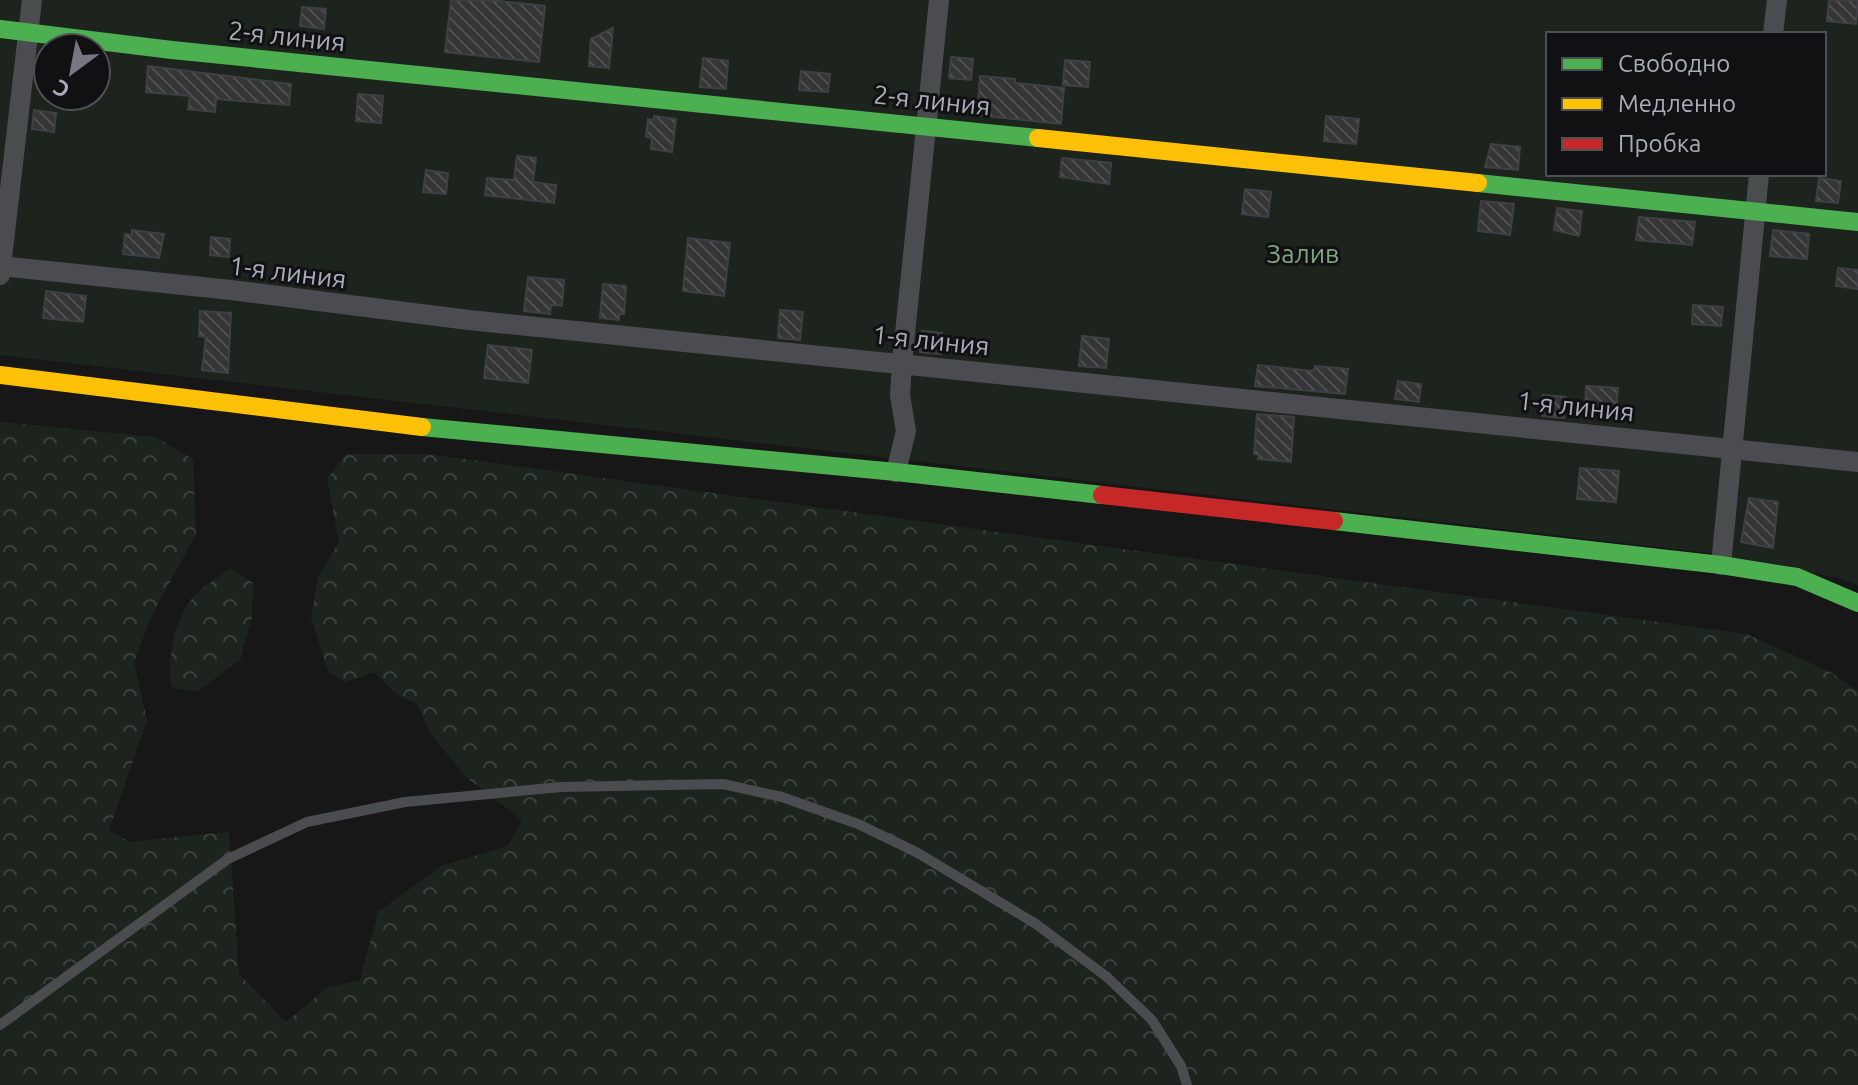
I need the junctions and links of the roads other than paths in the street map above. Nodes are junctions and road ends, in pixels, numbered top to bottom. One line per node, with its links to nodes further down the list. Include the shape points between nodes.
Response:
1 (32, 0): 5 (street)
2 (939, 0): 7 (street)
3 (1777, 0): 6 (street)
4 (0, 29): 5 (street, 2-я линия)
5 (29, 32): 7 (street, 2-я линия); 11 (street)
6 (1773, 32)
7 (925, 126): 9 (street, 2-я линия); 13 (street)
8 (1759, 176): 9 (street)
9 (1755, 210): 10 (street, 2-я линия); 15 (street)
10 (1858, 222)
11 (0, 266): 12 (street); 13 (street, 1-я линия)
12 (0, 275)
13 (902, 363): 15 (street, 1-я линия); 17 (street, via 906,431)
14 (0, 375): 17 (street, via 416,426)
15 (1733, 448): 16 (street, 1-я линия); 18 (street)
16 (1858, 462)
17 (896, 472): 18 (street)
18 (1721, 565): 19 (street, via 1797,577)
19 (1858, 603)
20 (0, 1025): 21 (lane, via 228,859 307,822 405,802 561,787 723,784 782,797 858,824 918,853 1036,924 1107,977 1152,1020)
21 (1187, 1085)

